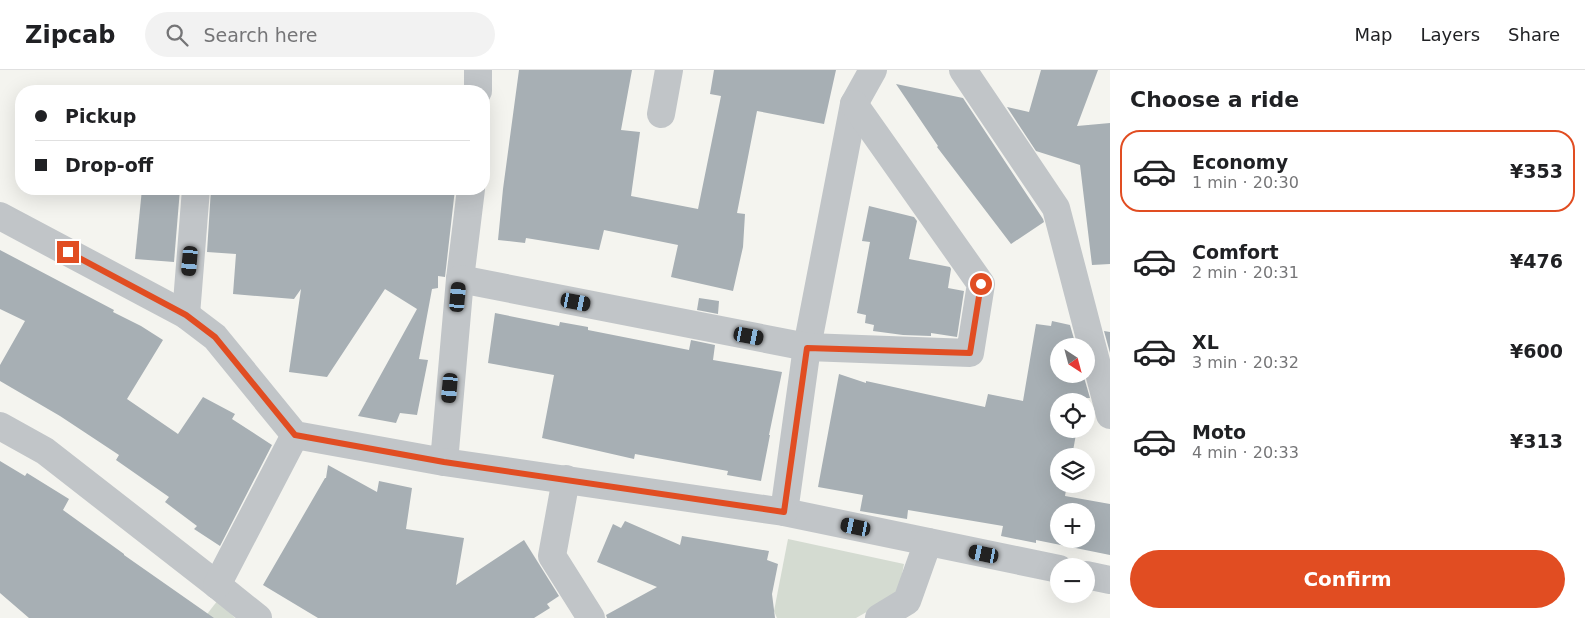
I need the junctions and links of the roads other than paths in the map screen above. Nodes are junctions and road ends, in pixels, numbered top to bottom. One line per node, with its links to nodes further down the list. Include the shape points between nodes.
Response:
1 (478, 70): 5 (street)
2 (669, 70): 7 (street)
3 (873, 70): 6 (street)
4 (963, 70): 14 (street, via 1056,208)
5 (478, 85)
6 (854, 104): 13 (street); 13 (street, via 981,284 970,353)
7 (661, 114)
8 (196, 195): 12 (street)
9 (470, 195): 11 (street)
10 (0, 216): 12 (street)
11 (460, 279): 13 (street); 17 (street)
12 (186, 315): 16 (street, via 215,337)
13 (807, 348): 19 (street)
14 (1110, 415)
15 (0, 426): 24 (street, via 45,451)
16 (295, 435): 17 (street); 24 (street)
17 (444, 462): 18 (street)
18 (566, 480): 19 (street); 26 (street, via 552,556)
19 (784, 512): 20 (street)
20 (928, 542): 21 (street); 27 (street, via 907,601)
21 (1050, 567)
22 (1095, 577): 23 (street)
23 (1110, 580)
24 (217, 585): 25 (street)
25 (258, 618)
26 (591, 618)
27 (879, 618)

